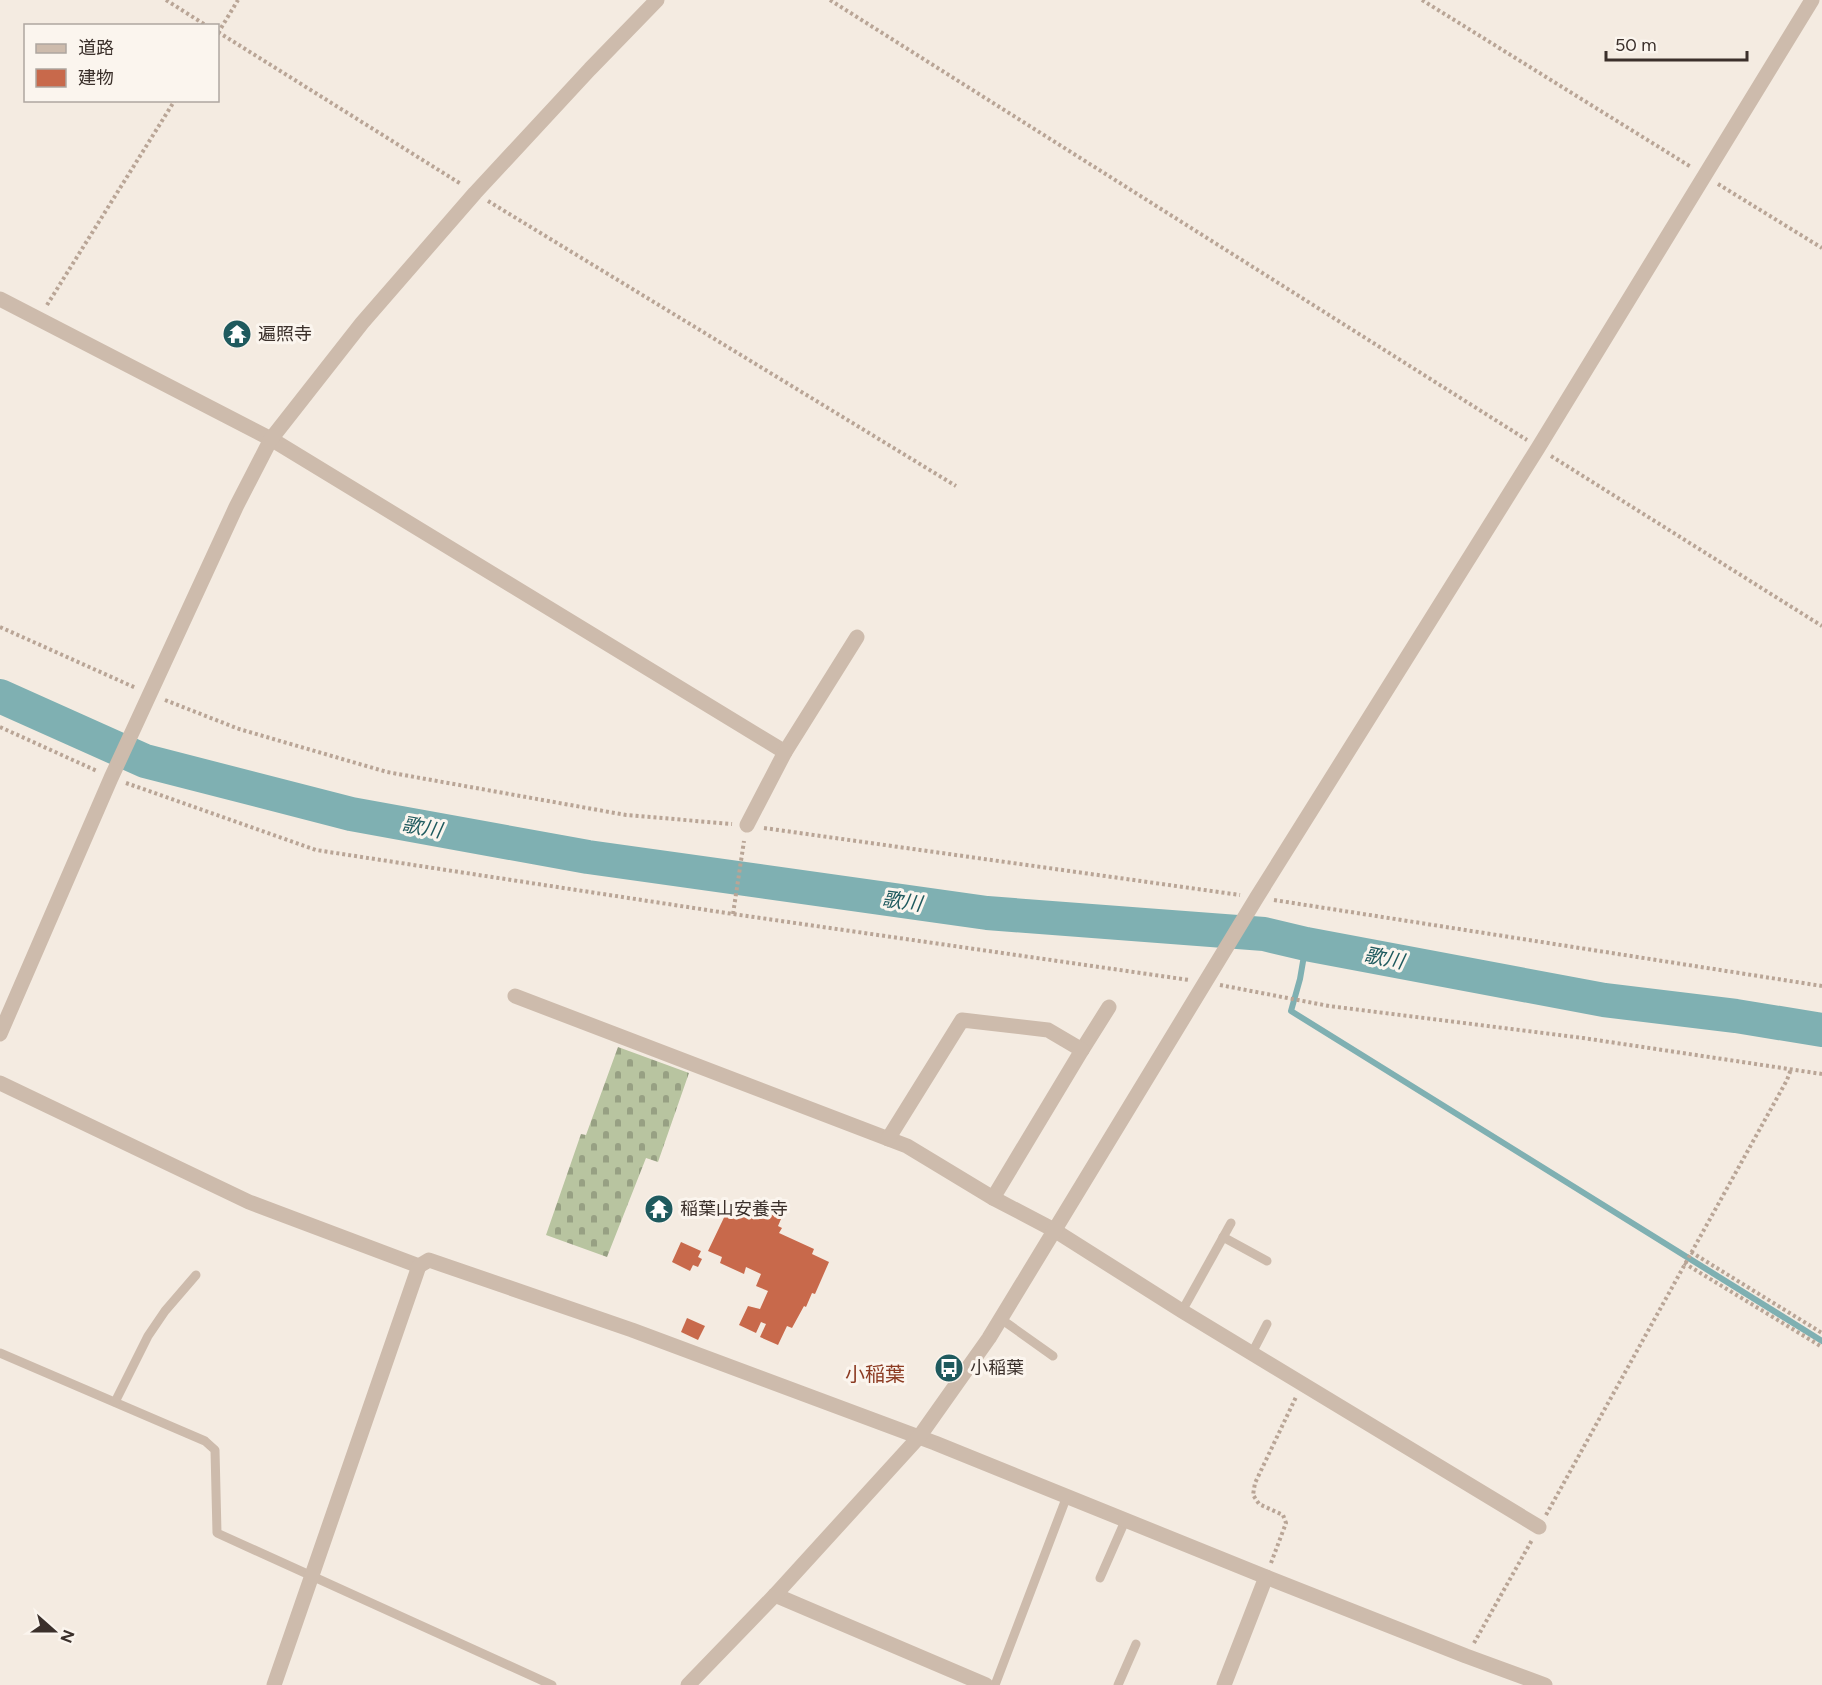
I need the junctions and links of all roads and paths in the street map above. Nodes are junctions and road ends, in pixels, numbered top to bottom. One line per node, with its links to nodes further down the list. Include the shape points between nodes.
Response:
1 (166, 0): 7 (path)
2 (238, 0): 8 (path)
3 (657, 0): 12 (street)
4 (830, 0): 17 (path)
5 (1422, 0): 11 (path)
6 (1812, 0): 11 (street)
7 (204, 24)
8 (219, 30)
9 (219, 33): 12 (path)
10 (175, 102): 15 (path)
11 (1704, 175): 13 (path); 17 (street)
12 (475, 193): 16 (street, via 362,323); 18 (path)
13 (1822, 248)
14 (0, 299): 15 (street)
15 (39, 319): 16 (street)
16 (271, 439): 22 (street); 24 (street)
17 (1538, 448): 20 (path); 27 (street)
18 (956, 486)
19 (0, 627): 22 (path)
20 (1822, 627)
21 (857, 637): 24 (street)
22 (149, 694): 25 (street); 26 (path, via 238,729 387,772 626,815)
23 (0, 727): 25 (path)
24 (785, 752): 26 (street)
25 (111, 778): 28 (path, via 316,850); 33 (street)
26 (747, 825): 27 (path); 28 (path)
27 (1254, 904): 29 (street); 30 (path)
28 (733, 914): 29 (path)
29 (1210, 978): 35 (path, via 1329,1006); 41 (street)
30 (1822, 986)
31 (515, 996): 38 (street)
32 (1109, 1007): 34 (street)
33 (0, 1034)
34 (1082, 1050): 38 (street, via 1048,1030 962,1020); 39 (street, via 1032,1120)
35 (1791, 1069): 36 (path); 43 (path)
36 (1822, 1074)
37 (0, 1083): 46 (street, via 249,1202)
38 (888, 1139): 39 (street, via 907,1146)
39 (993, 1198): 41 (street)
40 (1231, 1222): 42 (lane)
41 (1054, 1230): 48 (street); 49 (street)
42 (1223, 1238): 44 (lane); 48 (lane)
43 (1690, 1252): 45 (path); 51 (path)
44 (1267, 1261)
45 (1684, 1263): 52 (path); 61 (path)
46 (419, 1266): 58 (street, via 429,1260 632,1330); 62 (street)
47 (196, 1275): 57 (lane, via 148,1335)
48 (1182, 1311): 54 (street)
49 (1001, 1318): 55 (lane); 58 (street)
50 (1267, 1324): 54 (lane)
51 (1822, 1333)
52 (1822, 1347)
53 (0, 1353): 57 (lane)
54 (1252, 1353): 56 (street)
55 (1053, 1356)
56 (1302, 1383): 61 (street); 63 (path, via 1255,1483 1253,1495 1259,1504 1283,1515 1286,1523)
57 (114, 1402): 62 (lane, via 205,1441 215,1450 217,1533)
58 (919, 1437): 59 (street); 65 (street)
59 (1067, 1496): 60 (street); 72 (lane)
60 (1125, 1521): 63 (street); 64 (lane)
61 (1539, 1527): 67 (path)
62 (313, 1577): 68 (street); 69 (lane)
63 (1266, 1577): 67 (street); 74 (street)
64 (1100, 1578)
65 (775, 1595): 70 (street); 71 (street)
66 (1136, 1644): 73 (lane)
67 (1466, 1656): 75 (street)
68 (274, 1685)
69 (552, 1685)
70 (688, 1685)
71 (986, 1685)
72 (995, 1685)
73 (1118, 1685)
74 (1224, 1685)
75 (1545, 1685)

